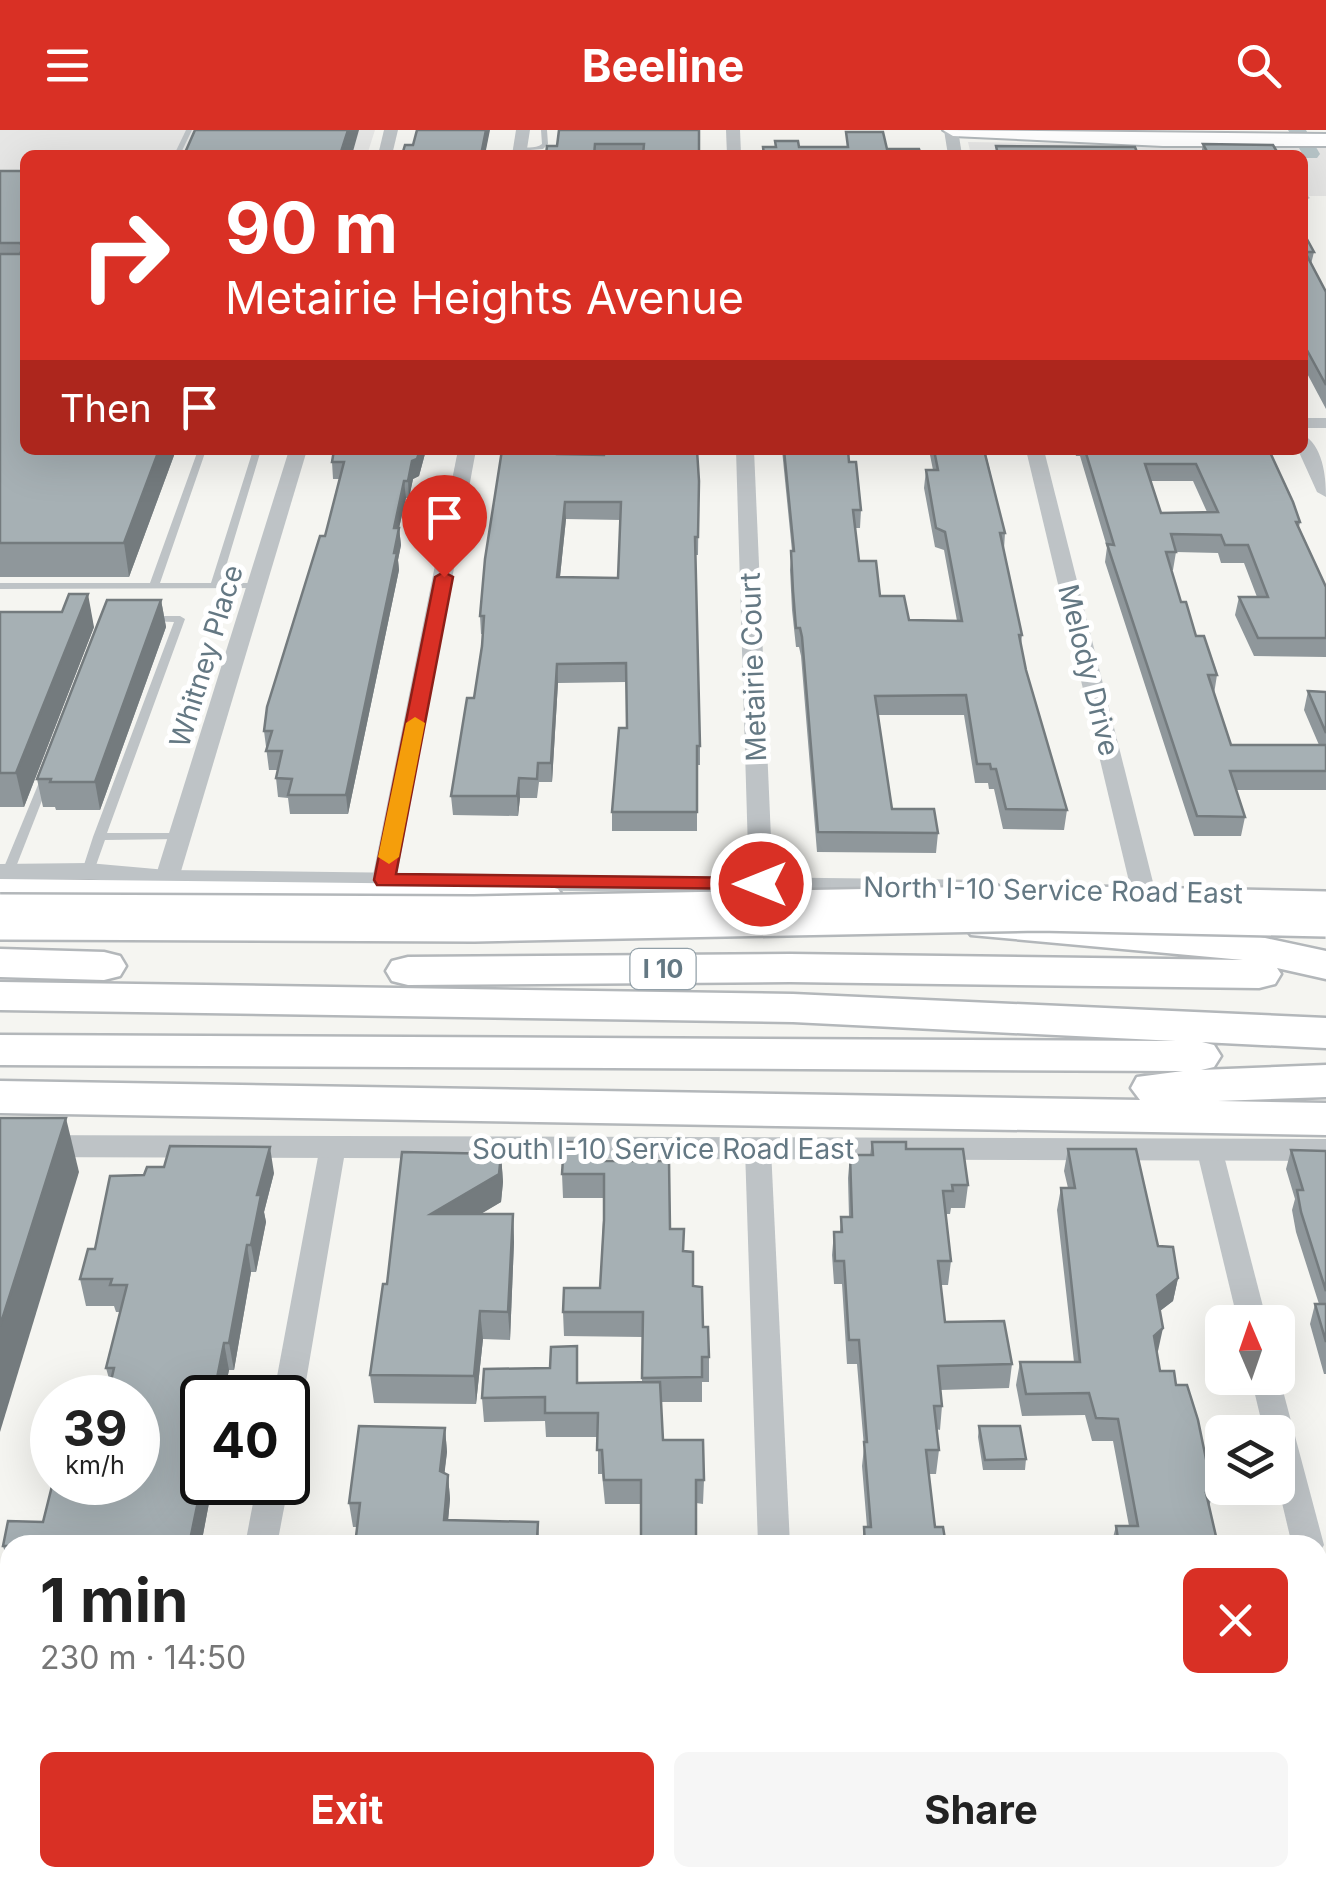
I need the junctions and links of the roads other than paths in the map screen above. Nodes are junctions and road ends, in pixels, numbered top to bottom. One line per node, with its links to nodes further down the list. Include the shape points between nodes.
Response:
1 (544, 130): 8 (lane, via 545,144)
2 (952, 130): 5 (main road)
3 (1046, 130): 6 (main road)
4 (1326, 140): 7 (main road)
5 (1005, 142): 6 (main road); 9 (lane); 10 (lane)
6 (1118, 142): 7 (main road)
7 (1167, 147)
8 (533, 150)
9 (980, 150)
10 (1018, 150)
11 (1308, 452): 18 (street)
12 (200, 455): 20 (lane)
13 (255, 455): 21 (lane)
14 (296, 455): 22 (street, Whitney Place)
15 (466, 455): 30 (street)
16 (745, 455): 31 (street, Metairie Court)
17 (1036, 455): 32 (street, Melody Drive)
18 (1326, 492)
19 (0, 586): 20 (lane)
20 (154, 586): 21 (lane)
21 (215, 586): 22 (lane)
22 (256, 586): 25 (street, Whitney Place)
23 (143, 619): 26 (lane, via 180,619)
24 (48, 772): 29 (lane)
25 (180, 836): 26 (lane); 28 (street, Whitney Place)
26 (100, 837): 27 (lane)
27 (88, 871): 28 (street, North I-10 Service Road East); 29 (street, North I-10 Service Road East)
28 (167, 878): 30 (street, North I-10 Service Road East)
29 (3, 879): 37 (highway, via 824,910 1233,944)
30 (384, 880): 31 (street, North I-10 Service Road East)
31 (761, 884): 32 (street, North I-10 Service Road East)
32 (1143, 890): 33 (street, North I-10 Service Road East)
33 (1326, 896)
34 (1326, 914): 35 (highway, bridge, via 1038,908 474,919)
35 (0, 917)
36 (0, 963): 38 (highway, I 10)
37 (1326, 965)
38 (1326, 975)
39 (0, 996): 40 (highway, via 793,1008)
40 (1326, 1034)
41 (0, 1050): 42 (highway)
42 (1326, 1056)
43 (1326, 1081): 45 (highway)
44 (0, 1097): 45 (highway)
45 (473, 1103): 46 (highway)
46 (1326, 1119)
47 (0, 1146): 48 (street, South I-10 Service Road East)
48 (332, 1146): 49 (street, South I-10 Service Road East); 53 (street)
49 (758, 1150): 51 (street, South I-10 Service Road East); 57 (street)
50 (1326, 1150): 51 (street, South I-10 Service Road East)
51 (1210, 1152): 52 (street)
52 (1248, 1305)
53 (292, 1375)
54 (1270, 1395): 58 (street)
55 (268, 1505): 56 (street)
56 (264, 1535)
57 (774, 1535)
58 (1305, 1535)

